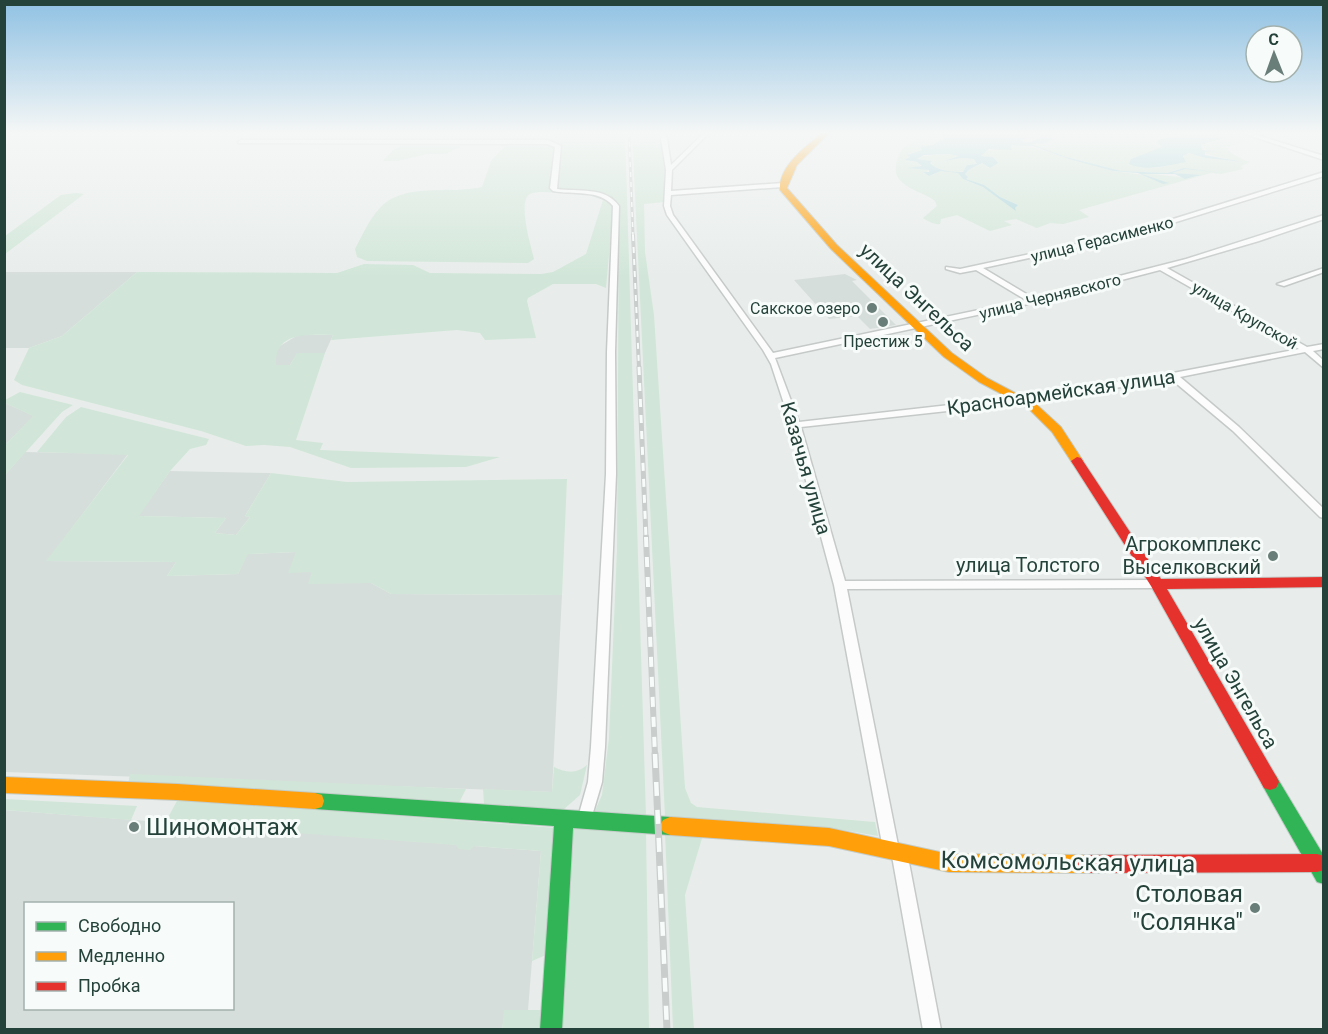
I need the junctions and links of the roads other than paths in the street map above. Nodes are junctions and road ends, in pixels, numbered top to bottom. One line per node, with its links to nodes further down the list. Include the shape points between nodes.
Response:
1 (555, 180): 28 (street, via 555,190 603,196 616,206 611,474 598,747 595,782)
2 (669, 180): 6 (street, Казачья улица)
3 (785, 180): 5 (main road)
4 (1303, 180): 9 (street, улица Герасименко, via 1129,235)
5 (783, 185): 6 (street); 14 (main road, улица Энгельса, via 834,247)
6 (669, 194): 17 (street, Казачья улица, via 670,215)
7 (1323, 217): 10 (street, улица Чернявского)
8 (948, 268): 9 (street, улица Герасименко, via 957,272)
9 (978, 268): 13 (street)
10 (1162, 268): 13 (street, улица Чернявского); 16 (street, улица Крупской)
11 (1323, 270): 12 (street)
12 (1281, 284)
13 (1033, 300): 14 (street, улица Чернявского)
14 (918, 327): 17 (street, улица Чернявского); 20 (main road, улица Энгельса, via 961,365)
15 (1323, 346): 16 (street, Красноармейская улица)
16 (1307, 350): 18 (street, улица Крупской); 19 (street, Красноармейская улица)
17 (771, 356): 21 (street, Казачья улица)
18 (1323, 366)
19 (1173, 376): 20 (street, Красноармейская улица); 22 (street, via 1236,429)
20 (1021, 400): 21 (street, Красноармейская улица); 24 (main road, улица Энгельса, via 1057,430)
21 (796, 425): 25 (street, Казачья улица)
22 (1323, 514)
23 (1323, 582): 24 (main road, улица Толстого)
24 (1157, 584): 25 (street, улица Толстого); 30 (main road, улица Энгельса)
25 (840, 585): 29 (street, Казачья улица)
26 (4, 785): 27 (main road, Комсомольская улица, via 177,792)
27 (564, 820): 28 (main road, Комсомольская улица); 31 (main road)
28 (584, 821): 29 (main road, Комсомольская улица, via 830,837)
29 (895, 850): 30 (main road, Комсомольская улица, via 937,861 990,865); 32 (street, Казачья улица)
30 (1321, 867)
31 (551, 1029)
32 (932, 1029)

